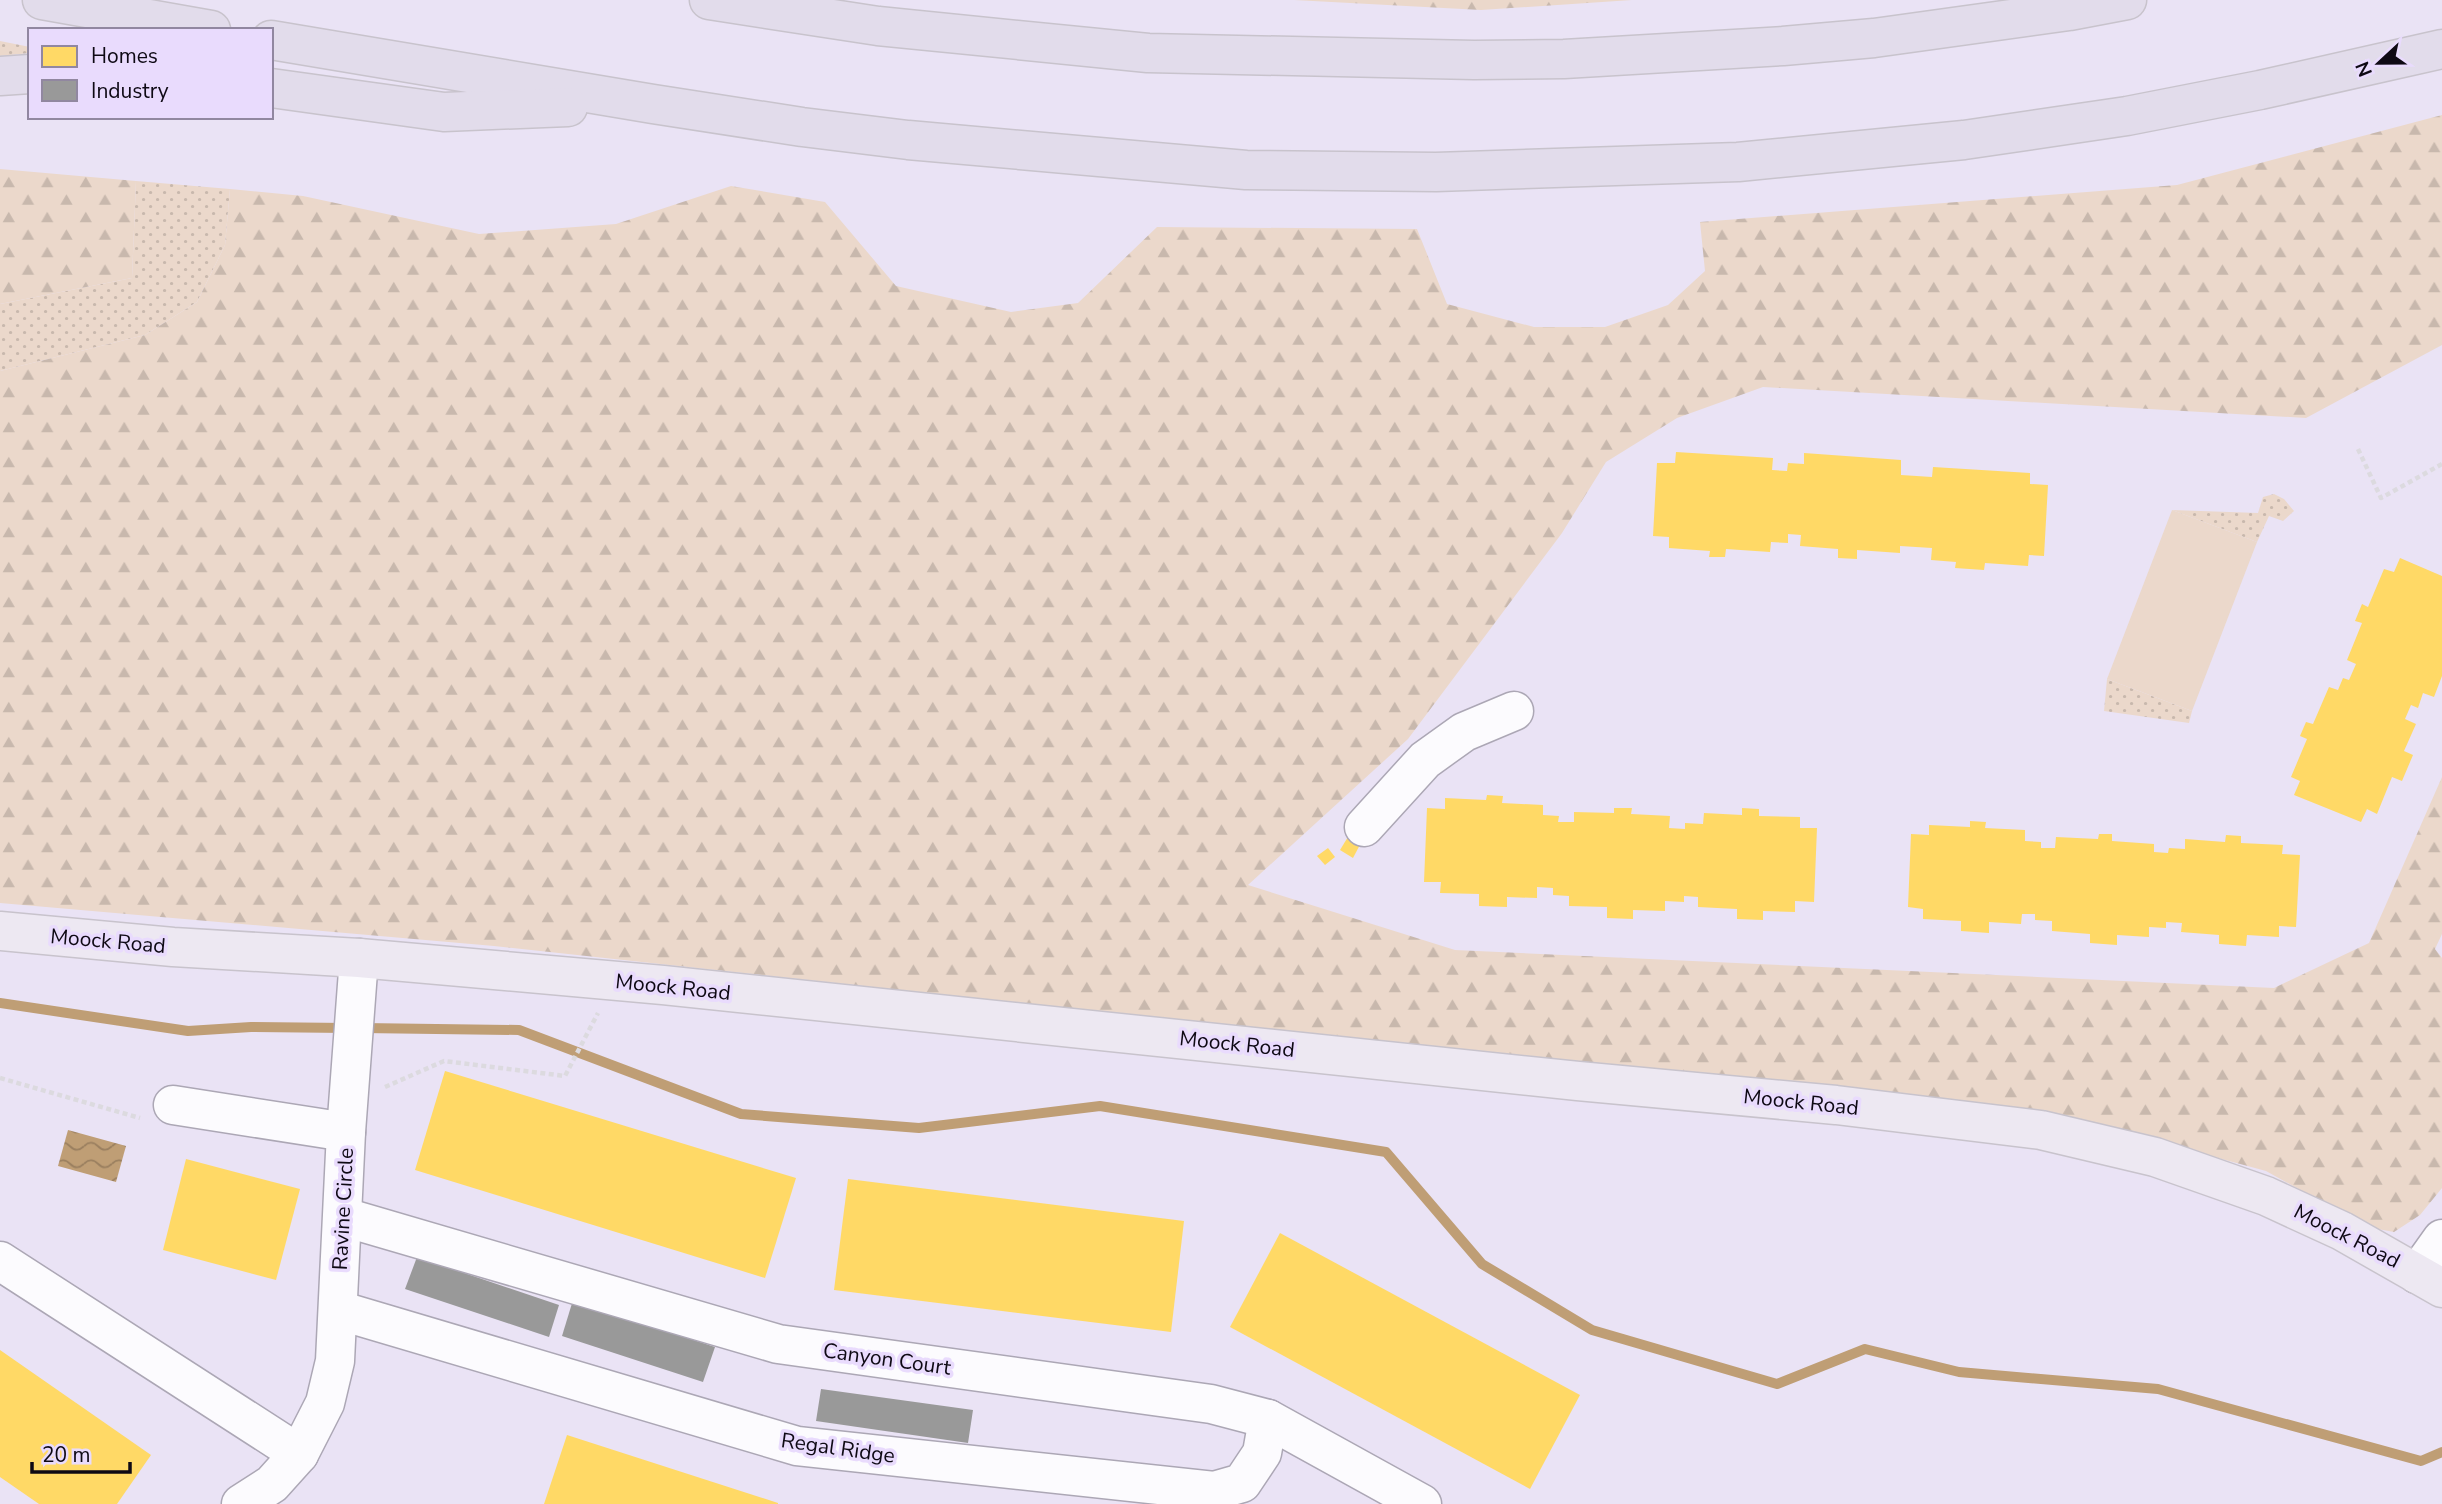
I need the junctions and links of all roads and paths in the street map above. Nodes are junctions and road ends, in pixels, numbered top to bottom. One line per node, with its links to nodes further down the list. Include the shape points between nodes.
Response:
1 (42, 0): 6 (highway)
2 (709, 0): 5 (highway)
3 (826, 0): 5 (highway)
4 (2127, 0): 5 (highway, via 1874,38 1513,60 1148,53)
5 (878, 26)
6 (200, 28)
7 (273, 40): 12 (highway)
8 (2442, 49): 12 (highway, via 2127,116 1964,140 1738,162 1538,170 1246,170 908,140)
9 (28, 74): 10 (highway)
10 (0, 76)
11 (273, 88): 12 (highway, via 444,112)
12 (653, 104)
13 (2358, 449): 14 (path, via 2381,498)
14 (2442, 464)
15 (1514, 712): 16 (street, via 1464,732 1425,760)
16 (1364, 827)
17 (0, 931): 18 (main road, Moock Road)
18 (359, 958): 21 (street, Ravine Circle, via 357,998); 27 (main road, Moock Road, via 1076,1027 2041,1130 2155,1157 2266,1196 2342,1231)
19 (590, 1028): 21 (path, via 565,1076 444,1060)
20 (0, 1077): 22 (path, via 167,1126)
21 (365, 1086): 23 (street, Ravine Circle)
22 (173, 1105): 23 (street)
23 (346, 1132): 24 (street, Ravine Circle)
24 (344, 1217): 28 (street, Ravine Circle); 29 (street, Canyon Court, via 778,1344 1211,1404)
25 (2442, 1239): 27 (street)
26 (0, 1261): 30 (street)
27 (2430, 1281)
28 (338, 1310): 29 (street, Regal Ridge, via 797,1446 1214,1491 1242,1483 1262,1453); 30 (street, Ravine Circle, via 335,1362 325,1403)
29 (1268, 1419): 32 (street, Canyon Court)
30 (299, 1454): 31 (street, Ravine Circle, via 272,1484)
31 (241, 1504)
32 (1422, 1504)

